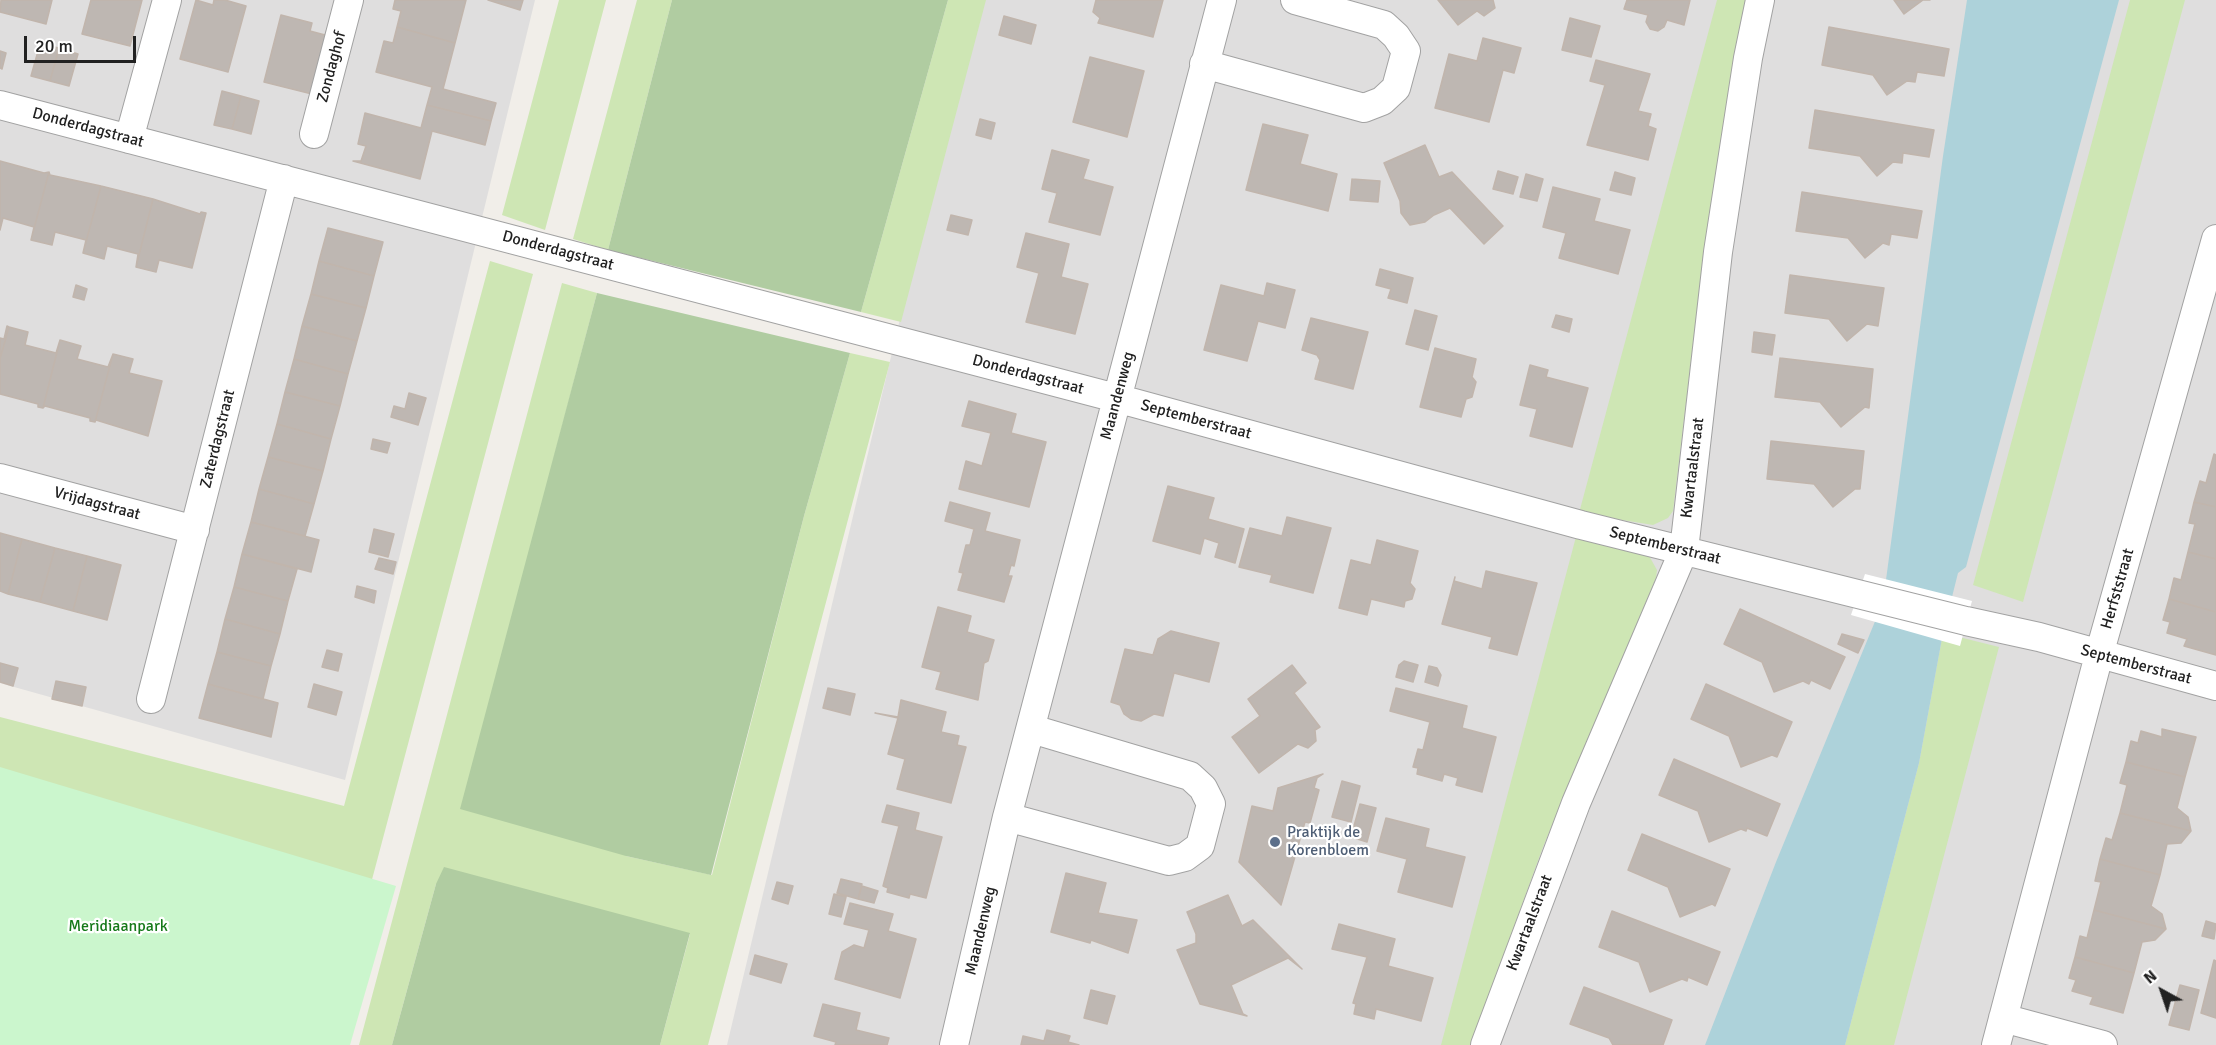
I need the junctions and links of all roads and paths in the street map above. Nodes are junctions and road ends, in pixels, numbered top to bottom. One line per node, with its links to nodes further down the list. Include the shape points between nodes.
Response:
1 (167, 0): 9 (street)
2 (349, 0): 8 (street, Zondaghof)
3 (1222, 0): 6 (street, Maandenweg)
4 (1295, 0): 6 (street, via 1384,26 1396,36 1406,51 1396,88 1382,101 1364,108)
5 (1760, 0): 16 (street, Kwartaalstraat, via 1718,252)
6 (1204, 63): 13 (street, Maandenweg)
7 (0, 105): 9 (street, Donderdagstraat)
8 (314, 134)
9 (129, 139): 10 (street, Donderdagstraat)
10 (284, 179): 13 (street, Donderdagstraat); 15 (street, Zaterdagstraat)
11 (2216, 239): 12 (street, Herfststraat)
12 (2207, 306): 17 (street, Herfststraat)
13 (1116, 398): 16 (street, Septemberstraat); 20 (street, Maandenweg)
14 (0, 478): 15 (street, Vrijdagstraat)
15 (195, 530): 19 (street, Zaterdagstraat)
16 (1684, 550): 17 (street, Septemberstraat); 24 (street, Kwartaalstraat, via 1576,803)
17 (2099, 655): 18 (street, Septemberstraat); 22 (street, Herfststraat)
18 (2216, 686)
19 (151, 699)
20 (1032, 729): 21 (street, Maandenweg); 21 (street, via 1190,776 1203,788 1211,804 1200,846 1185,857 1169,861)
21 (1007, 817): 23 (street, Maandenweg)
22 (2003, 1018): 25 (street, Herfststraat); 26 (street)
23 (954, 1045)
24 (1485, 1045)
25 (1996, 1045)
26 (2103, 1045)

